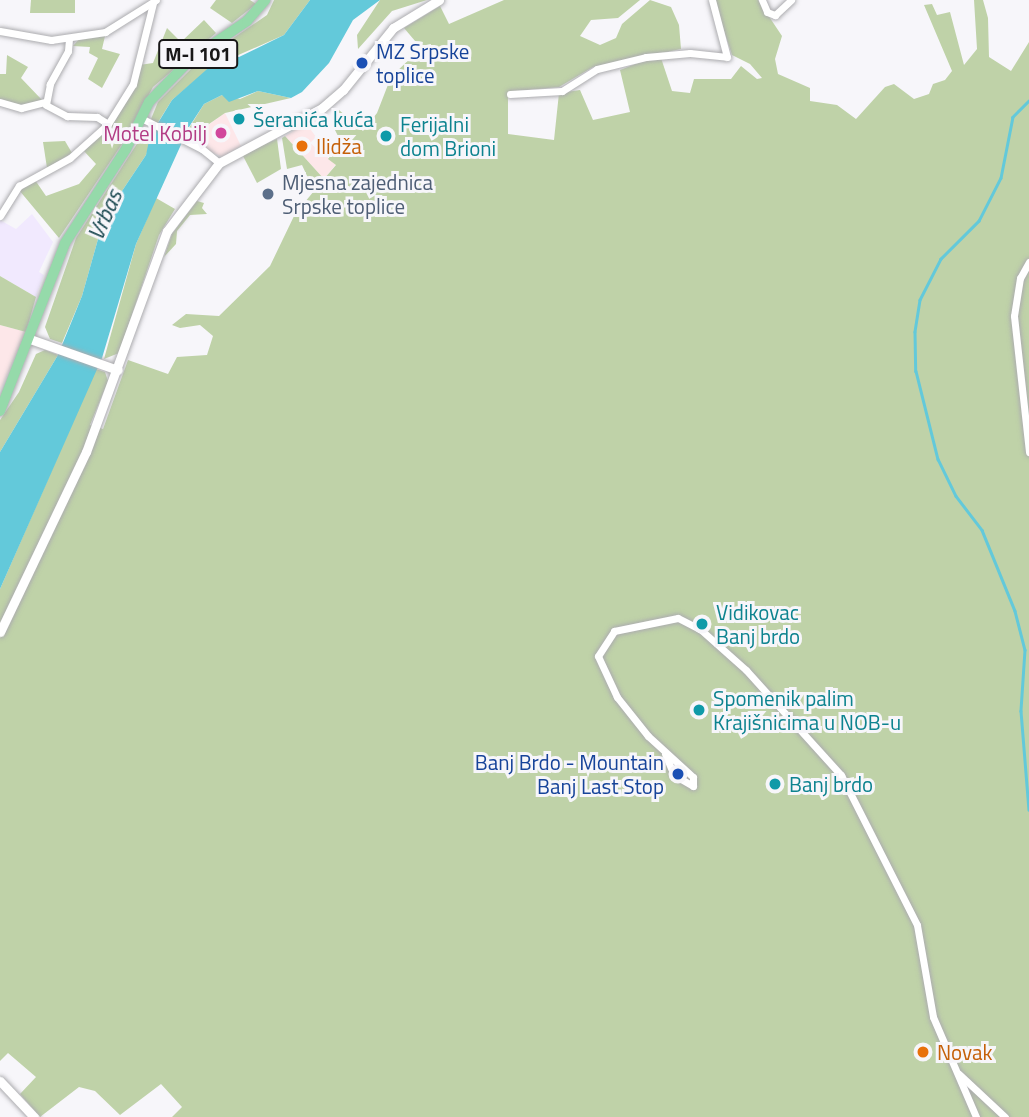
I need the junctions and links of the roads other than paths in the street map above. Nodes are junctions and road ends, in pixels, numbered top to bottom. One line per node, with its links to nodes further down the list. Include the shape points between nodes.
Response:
1 (265, 0): 12 (main road, M-I 101, via 247,21 173,76 152,97)
2 (439, 0): 14 (street, via 388,33 344,90 322,108)
3 (712, 0): 9 (street, via 727,57 690,52 656,56 597,69 562,90)
4 (762, 0): 5 (street, via 767,12 775,15)
5 (791, 0)
6 (155, 2): 8 (street, via 108,32); 13 (street, via 133,84)
7 (0, 32): 8 (street)
8 (69, 38): 11 (street, via 68,51)
9 (510, 94)
10 (0, 102): 11 (street, via 21,108)
11 (45, 102): 13 (street, via 58,113 97,117)
12 (141, 118): 14 (street); 17 (main road, M-I 101, via 65,243)
13 (108, 124): 15 (street, via 70,158 19,186)
14 (219, 163): 18 (street, via 163,238)
15 (0, 216)
16 (1029, 262): 20 (street, via 1020,278 1014,316)
17 (30, 339): 18 (street); 19 (main road, M-I 101)
18 (118, 370): 21 (street, via 86,452)
19 (1, 407)
20 (1029, 452)
21 (0, 632)
22 (665, 754): 22 (street, via 674,775 693,786 693,777); 23 (street, via 617,697 597,656 614,631 678,618 700,629 746,670 841,775 917,925 933,1017)
23 (956, 1071): 26 (street); 27 (street)
24 (0, 1081): 25 (street)
25 (34, 1117)
26 (976, 1117)
27 (1005, 1117)

